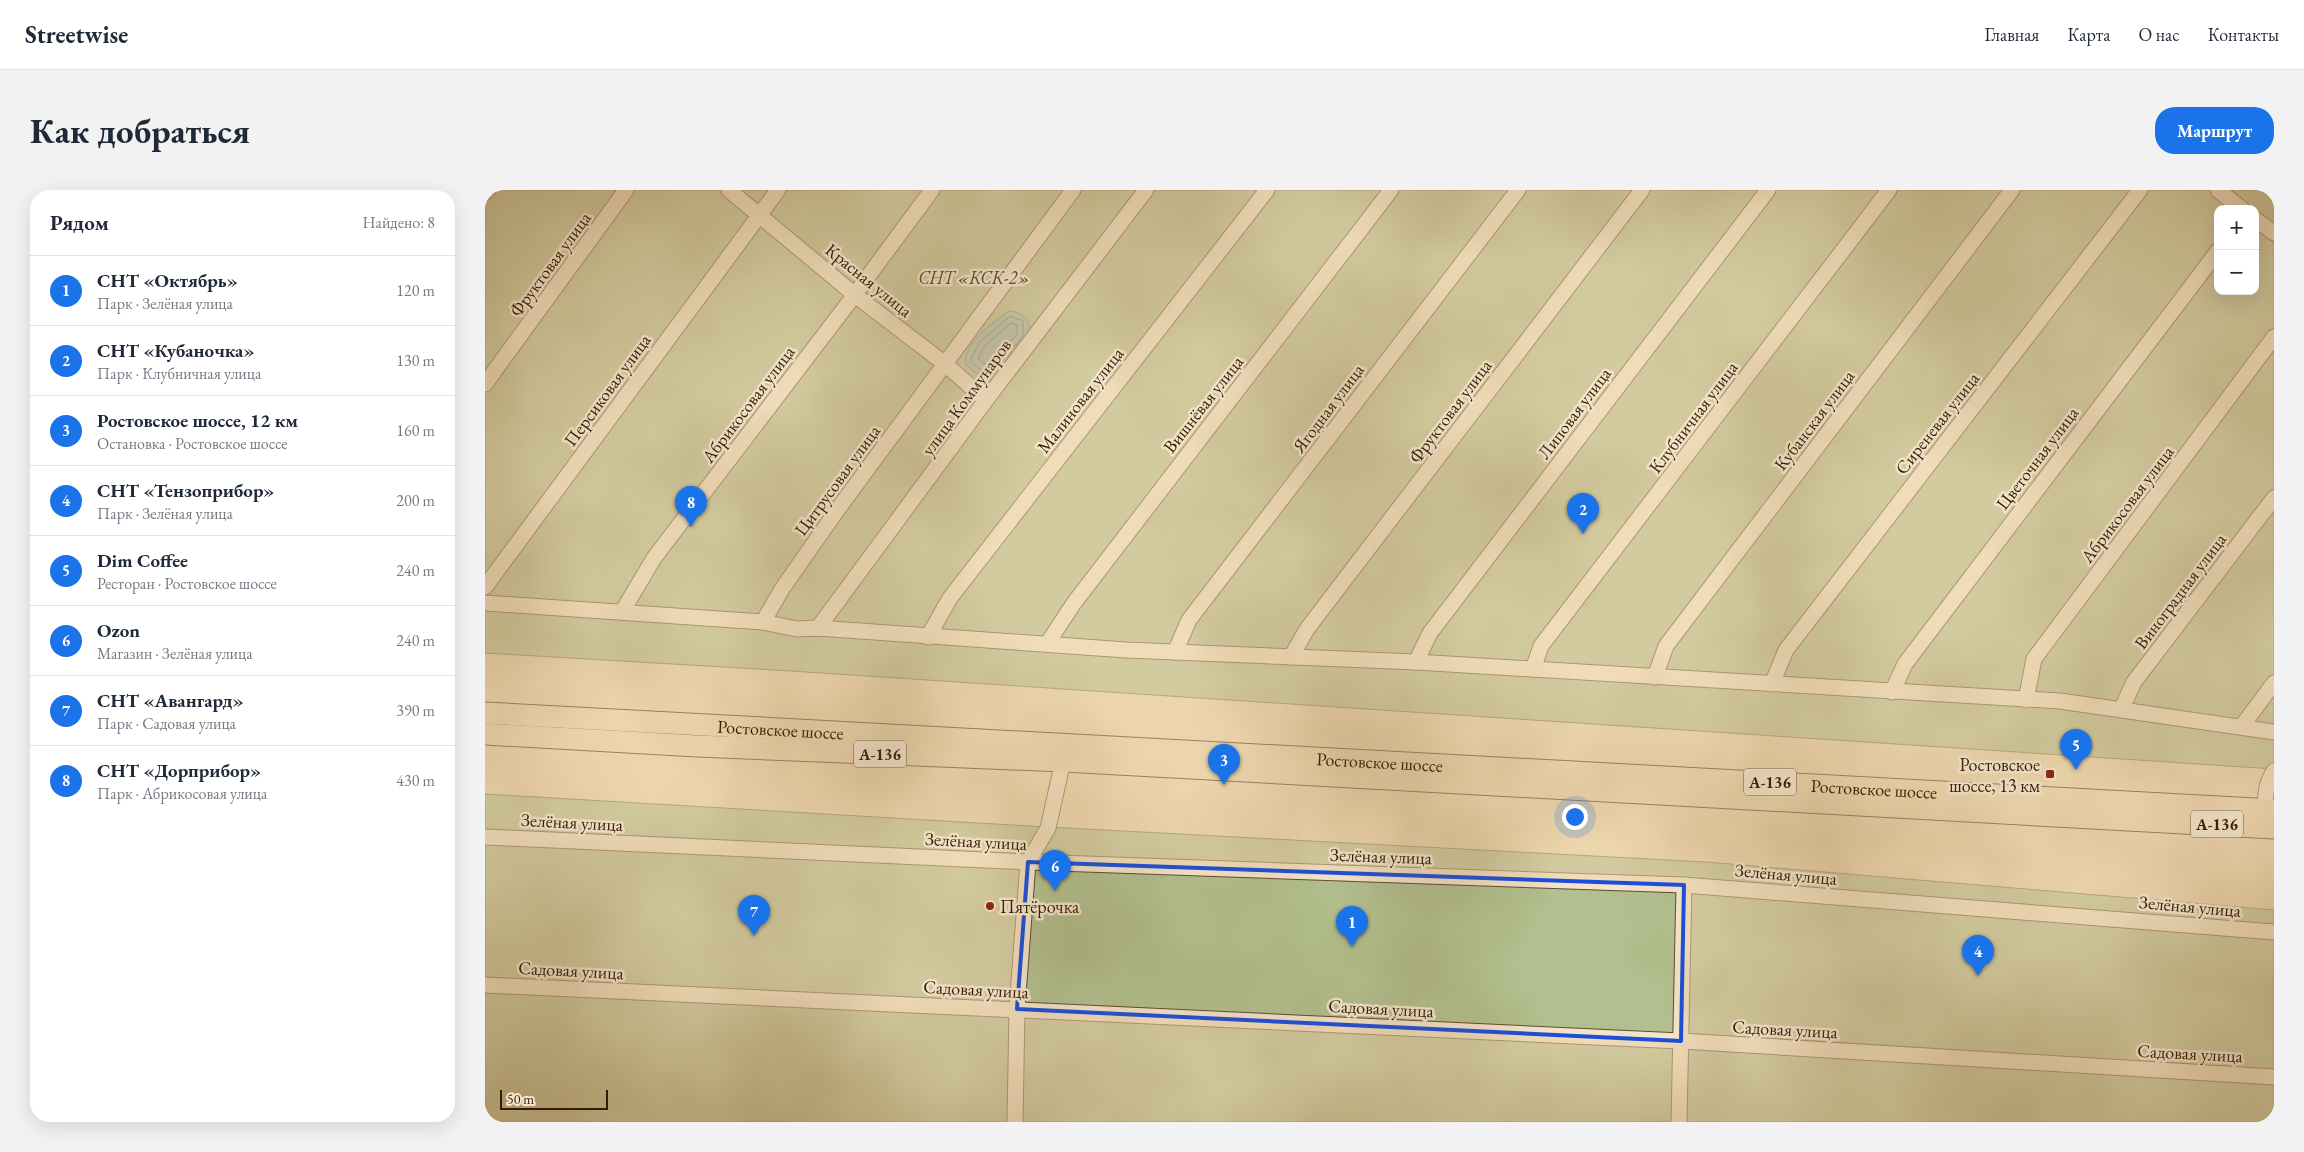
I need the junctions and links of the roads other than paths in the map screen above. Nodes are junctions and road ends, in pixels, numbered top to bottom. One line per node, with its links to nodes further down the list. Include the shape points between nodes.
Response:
1 (487, 190): 17 (street)
2 (626, 190): 26 (street, Фруктовая улица)
3 (729, 190): 19 (street, Красная улица)
4 (778, 190): 19 (street, Персиковая улица)
5 (932, 190): 23 (street, Абрикосовая улица)
6 (1073, 190): 25 (street, Цитрусовая улица)
7 (1146, 190): 27 (street, улица Коммунаров)
8 (1267, 190): 34 (street, Малиновая улица, via 950,598)
9 (1391, 190): 35 (street, Вишнёвая улица, via 1074,603)
10 (1518, 190): 36 (street, Ягодная улица, via 1189,620)
11 (1643, 190): 37 (street, Фруктовая улица, via 1307,629)
12 (1768, 190): 38 (street, Липовая улица, via 1430,633)
13 (1889, 190): 39 (street, Клубничная улица, via 1541,646)
14 (2013, 190): 40 (street, Кубанская улица, via 1666,646)
15 (2140, 190): 42 (street, Сиреневая улица, via 1785,650)
16 (2218, 190): 18 (street)
17 (485, 193)
18 (2237, 205)
19 (760, 214): 23 (street, Красная улица); 29 (street, Персиковая улица)
20 (2259, 222): 21 (street)
21 (2274, 233)
22 (2214, 255): 43 (street, Цветочная улица, via 1905,664)
23 (855, 295): 25 (street, Красная улица); 31 (street, Абрикосовая улица, via 654,558)
24 (2274, 337): 44 (street, Абрикосовая улица, via 2034,659)
25 (945, 364): 27 (street, Красная улица); 32 (street, Цитрусовая улица, via 832,517)
26 (485, 384)
27 (986, 400): 33 (street, улица Коммунаров)
28 (2274, 498): 45 (street, Виноградная улица, via 2134,682)
29 (485, 587)
30 (485, 603): 31 (street)
31 (622, 612): 32 (street)
32 (763, 622): 33 (street, via 797,629)
33 (818, 628): 34 (street)
34 (928, 637): 35 (street)
35 (1047, 644): 36 (street)
36 (1175, 652): 37 (street)
37 (1291, 657): 38 (street)
38 (1416, 662): 39 (street)
39 (1533, 669): 40 (street)
40 (1655, 677): 42 (street)
41 (2274, 683): 47 (street)
42 (1772, 684): 43 (street)
43 (1891, 692): 44 (street)
44 (2026, 700): 45 (street, via 2060,701)
45 (2121, 710): 47 (street)
46 (485, 713): 50 (highway, Ростовское шоссе / А-136)
47 (2242, 726): 48 (street)
48 (2274, 732)
49 (485, 734): 50 (highway, Ростовское шоссе / А-136, via 697,746)
50 (1063, 752): 52 (highway, Ростовское шоссе / А-136); 54 (street, via 1048,828)
51 (2274, 771): 52 (street, via 2267,790)
52 (2272, 819)
53 (485, 837): 54 (street, Зелёная улица)
54 (1028, 862): 55 (street, Зелёная улица); 58 (street)
55 (1684, 885): 56 (street, Зелёная улица); 59 (street)
56 (2274, 932)
57 (485, 985): 58 (street, Садовая улица)
58 (1017, 1009): 59 (street, Садовая улица); 61 (street)
59 (1681, 1041): 60 (street, Садовая улица); 62 (street)
60 (2274, 1076)
61 (1015, 1122)
62 (1679, 1122)

